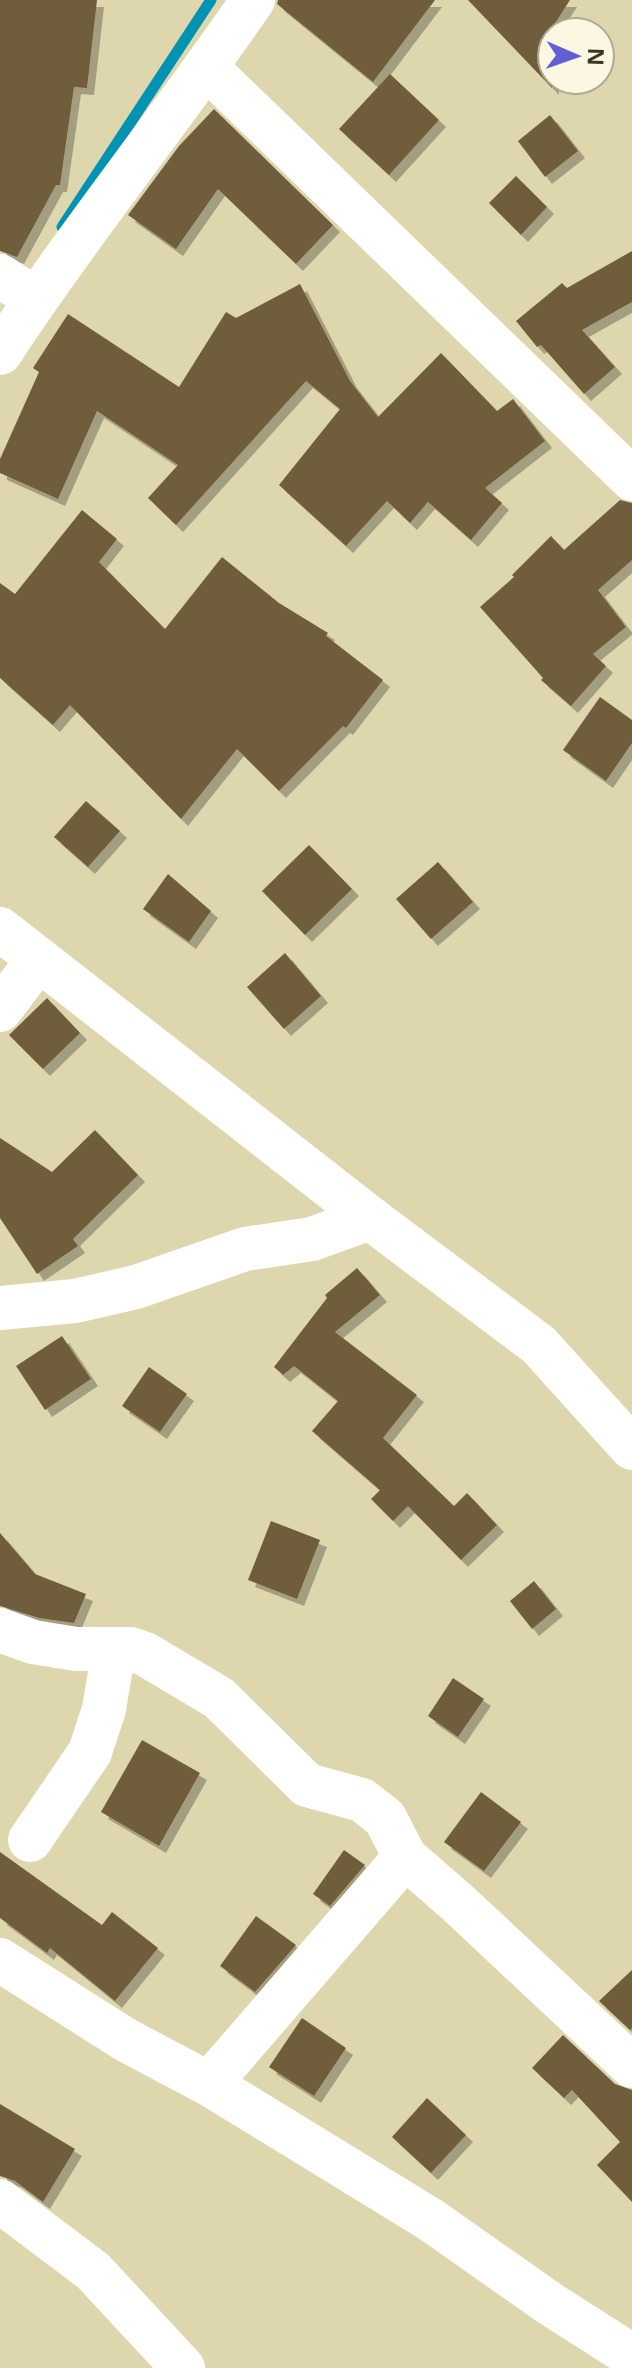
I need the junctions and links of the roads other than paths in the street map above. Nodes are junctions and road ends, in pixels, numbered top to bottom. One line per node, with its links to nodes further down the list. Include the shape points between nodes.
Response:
1 (253, 0): 2 (street)
2 (207, 68): 3 (street); 5 (street)
3 (18, 288): 4 (street)
4 (0, 353)
5 (632, 479)
6 (0, 929): 7 (street)
7 (38, 960): 8 (street); 9 (street)
8 (0, 1010)
9 (370, 1218): 10 (street, via 312,1239 245,1249 136,1287 75,1301); 11 (street, via 539,1345)
10 (0, 1308)
11 (632, 1448)
12 (0, 1630): 13 (street, via 33,1642)
13 (114, 1649): 14 (street, via 90,1752); 15 (street, via 145,1654 219,1698 307,1785 362,1800 385,1818)
14 (30, 1840)
15 (405, 1857): 17 (street); 18 (street)
16 (0, 1960): 18 (street, via 126,2040)
17 (632, 2066)
18 (209, 2084): 20 (street, via 431,2220)
19 (0, 2201): 21 (street, via 93,2271)
20 (632, 2356)
21 (183, 2368)

